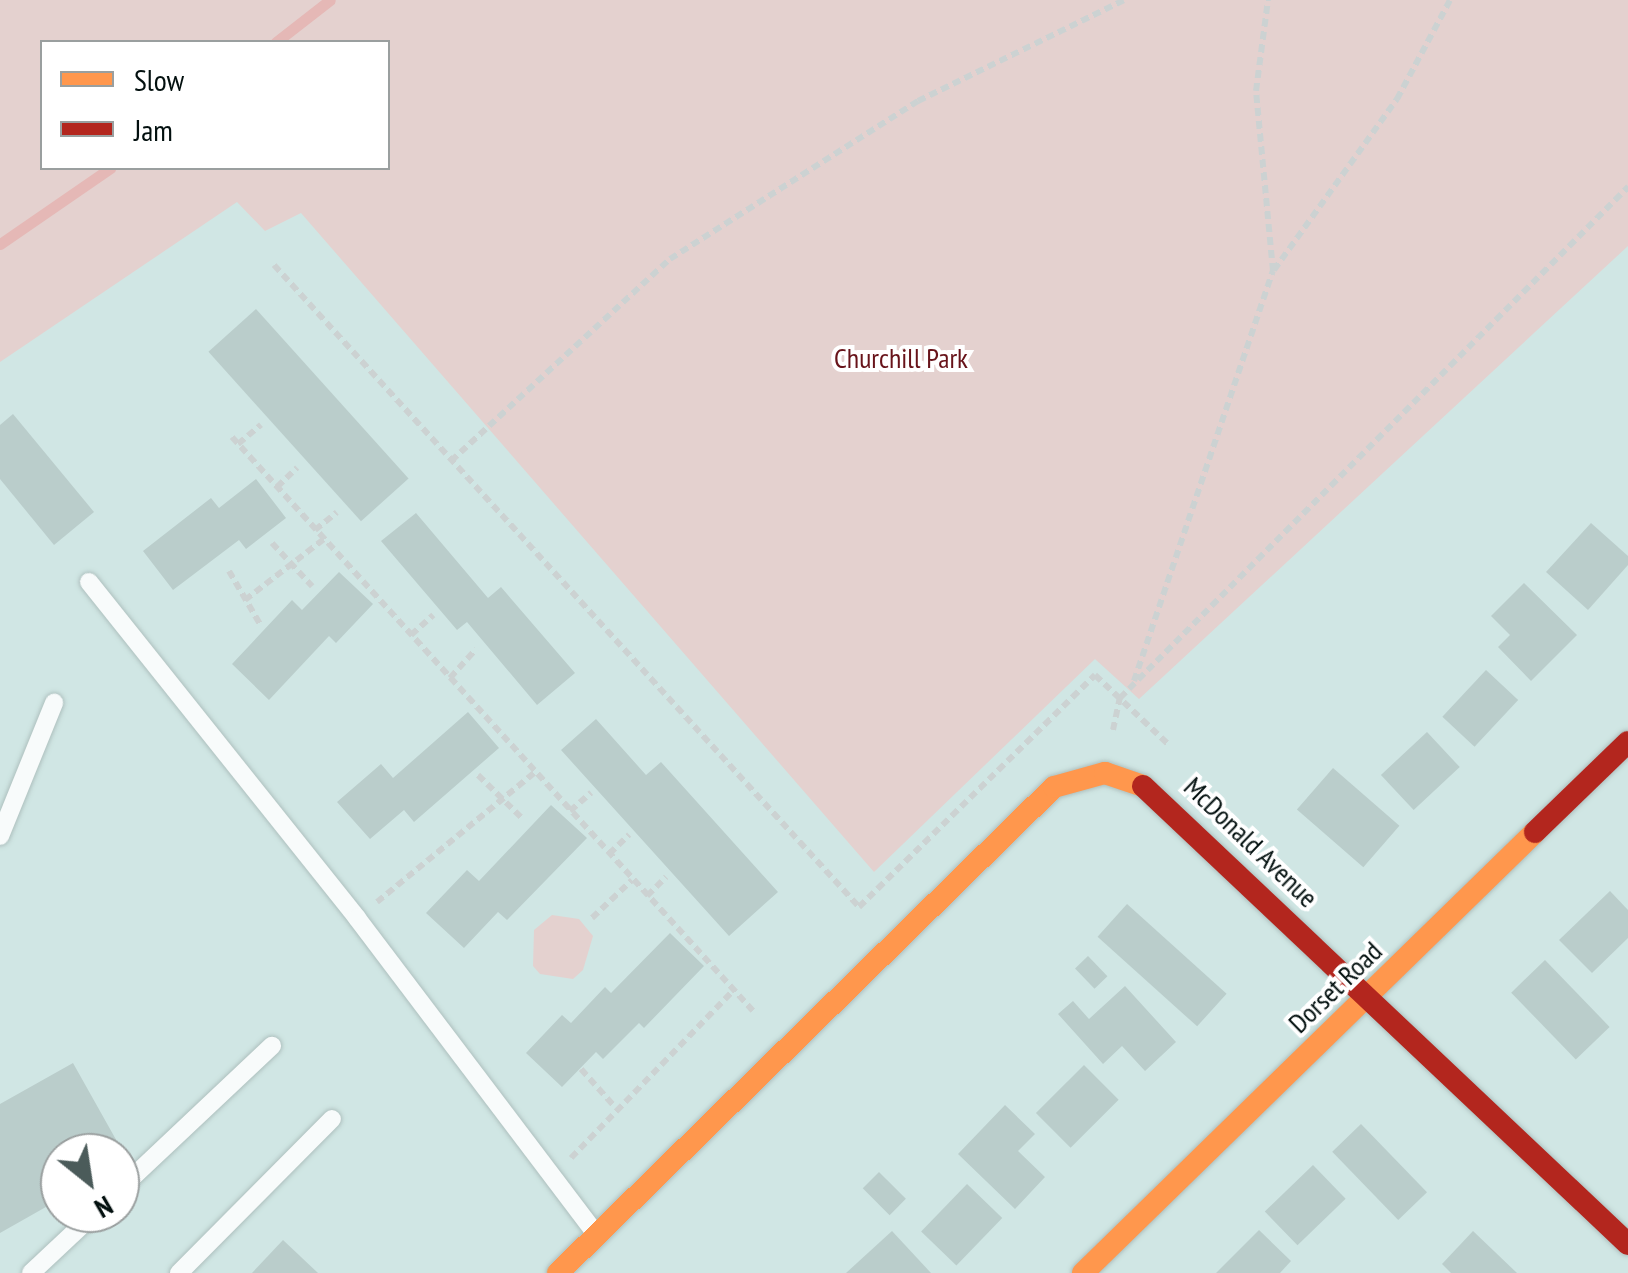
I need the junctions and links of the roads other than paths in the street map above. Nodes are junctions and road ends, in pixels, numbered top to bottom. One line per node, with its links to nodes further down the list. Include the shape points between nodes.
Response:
1 (88, 582): 10 (lane, via 357,918 550,1182)
2 (54, 703): 4 (lane)
3 (1628, 742): 5 (street, Dorset Road)
4 (0, 836)
5 (1369, 996): 10 (street, McDonald Avenue, via 1150,788 1105,773 1071,779 1054,787); 11 (street, McDonald Avenue); 15 (street, Dorset Road)
6 (272, 1046): 8 (lane)
7 (332, 1119): 13 (lane)
8 (140, 1170)
9 (74, 1233): 12 (lane)
10 (597, 1235): 14 (street, McDonald Avenue)
11 (1628, 1244)
12 (31, 1273)
13 (179, 1273)
14 (558, 1273)
15 (1083, 1273)

